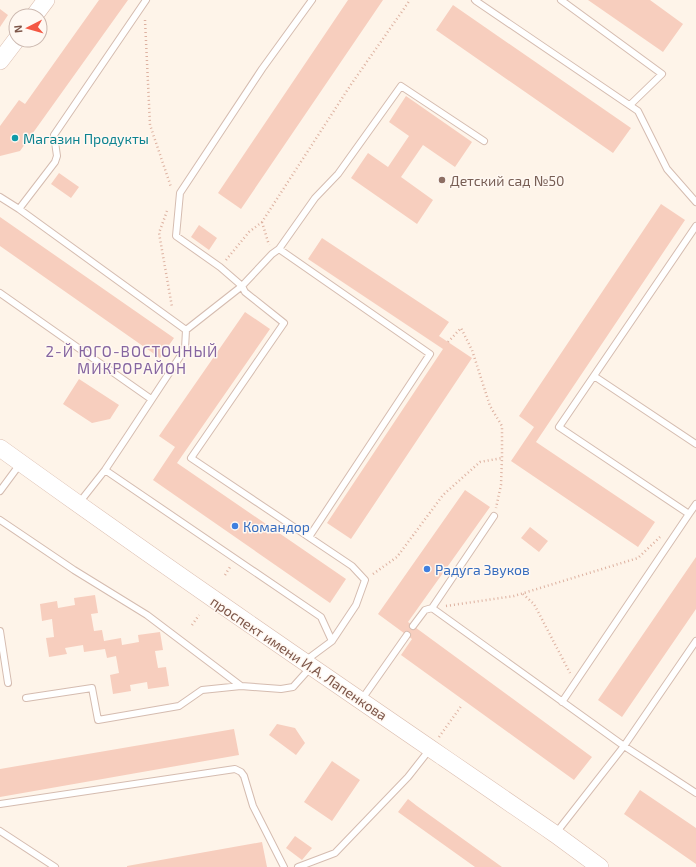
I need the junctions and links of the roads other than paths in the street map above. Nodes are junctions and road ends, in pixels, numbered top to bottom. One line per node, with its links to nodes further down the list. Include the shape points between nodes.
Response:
1 (312, 0): 14 (lane, via 262,69 180,192 176,236)
2 (475, 0): 7 (lane)
3 (561, 0): 7 (lane, via 662,74)
4 (145, 1): 11 (lane, via 54,135 55,162)
5 (10, 48): 6 (main road)
6 (0, 61)
7 (630, 105): 10 (lane, via 638,111 667,169)
8 (484, 140): 13 (lane, via 401,86 338,174 315,198)
9 (0, 197): 11 (lane)
10 (696, 202)
11 (19, 209): 16 (lane)
12 (696, 226): 17 (lane)
13 (279, 249): 14 (lane); 29 (lane, via 430,354)
14 (242, 286): 16 (lane); 29 (lane, via 245,292 284,323 191,458)
15 (0, 294): 18 (lane)
16 (186, 330): 18 (lane, via 185,349)
17 (594, 376): 19 (lane); 26 (lane, via 559,427)
18 (151, 399): 22 (lane)
19 (696, 444)
20 (0, 448): 21 (main road, проспект имени И.А. Лапенкова)
21 (21, 463): 23 (lane); 25 (main road, проспект имени И.А. Лапенкова)
22 (105, 470): 25 (lane); 34 (lane, via 322,617)
23 (0, 491)
24 (696, 504): 26 (lane)
25 (78, 505): 36 (main road, проспект имени И.А. Лапенкова)
26 (689, 514): 41 (lane)
27 (494, 516): 30 (lane)
28 (0, 520): 38 (lane, via 74,570 147,614)
29 (309, 537): 34 (lane, via 352,566 365,580 356,605)
30 (432, 608): 31 (lane, via 425,610); 41 (lane)
31 (413, 626)
32 (0, 631): 37 (lane)
33 (407, 635): 40 (lane)
34 (332, 641): 36 (lane)
35 (696, 641): 42 (lane)
36 (308, 664): 38 (lane, via 293,687 280,689); 40 (main road, проспект имени И.А. Лапенкова)
37 (8, 683)
38 (241, 686): 39 (lane, via 202,690 179,706 98,720 92,688)
39 (26, 698)
40 (361, 700): 43 (main road, проспект имени И.А. Лапенкова)
41 (562, 702): 42 (lane)
42 (624, 746): 44 (lane); 47 (lane)
43 (431, 748): 47 (main road, проспект имени И.А. Лапенкова); 50 (lane, via 408,777 335,853)
44 (696, 793)
45 (0, 804): 49 (lane, via 235,769 244,776 253,806)
46 (0, 831): 48 (lane)
47 (555, 834): 51 (main road, проспект имени И.А. Лапенкова)
48 (55, 867)
49 (284, 867)
50 (298, 867)
51 (600, 867)

